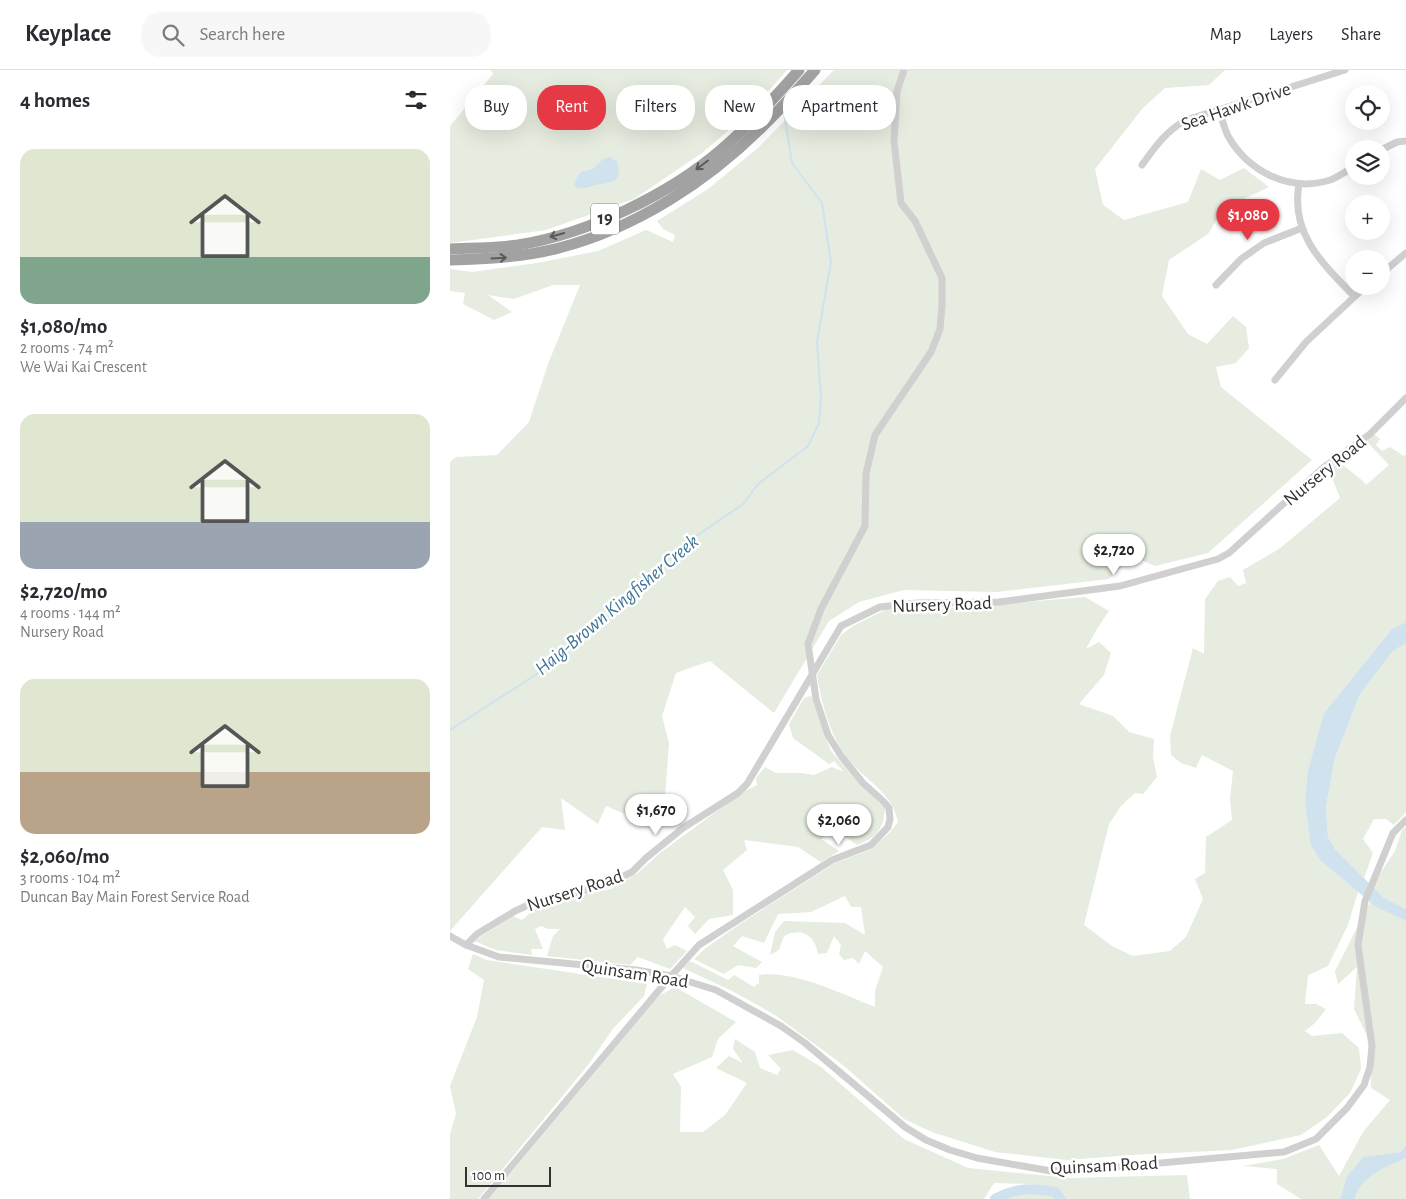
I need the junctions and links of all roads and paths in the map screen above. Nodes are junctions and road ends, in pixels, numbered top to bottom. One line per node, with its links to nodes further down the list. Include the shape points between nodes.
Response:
1 (815, 70): 14 (highway, 19, one-way to 1, via 517,256 560,248 601,235 647,212 697,182 730,157 764,126)
2 (904, 70): 20 (street, via 897,91 894,141 901,203 915,221 942,278 940,328 931,352 875,435 866,474 865,526 821,609 808,644)
3 (1345, 70): 5 (street, Sea Hawk Drive)
4 (796, 73): 12 (highway, 19, one-way to 12, via 722,150 642,202 598,222 555,236 518,245)
5 (1219, 110): 8 (street, Sea Hawk Drive, via 1174,127); 10 (street, via 1227,134 1240,154 1254,167 1279,180)
6 (1406, 141): 7 (street)
7 (1390, 146)
8 (1142, 165)
9 (1345, 172): 10 (street, via 1329,180)
10 (1300, 184): 11 (street, via 1298,207)
11 (1302, 228): 16 (street, via 1264,243 1241,259); 17 (street, via 1320,261)
12 (450, 249)
13 (1406, 253): 15 (street)
14 (450, 260)
15 (1390, 266)
16 (1216, 285)
17 (1354, 296): 18 (street, via 1306,342)
18 (1275, 380)
19 (1406, 398): 20 (street, Nursery Road, via 1370,434 1324,467 1229,553 1218,559 1120,586 999,602 917,603 880,608 841,626)
20 (812, 676): 23 (street, Nursery Road, via 747,784 738,793 683,828 632,872 603,886 535,902 477,934); 24 (street, via 828,734 852,770 889,808 888,827 871,845 832,860 699,945)
21 (1406, 820): 24 (street, Quinsam Road, via 1393,833 1365,901 1362,917 1358,945 1372,1046 1364,1085 1347,1108 1316,1139 1284,1152 1082,1170 1051,1170 977,1158 926,1140 905,1127 781,1026 716,990)
22 (450, 936): 23 (street, Quinsam Road)
23 (466, 945): 24 (street, Quinsam Road, via 499,957)
24 (670, 976): 25 (street)
25 (484, 1199)

